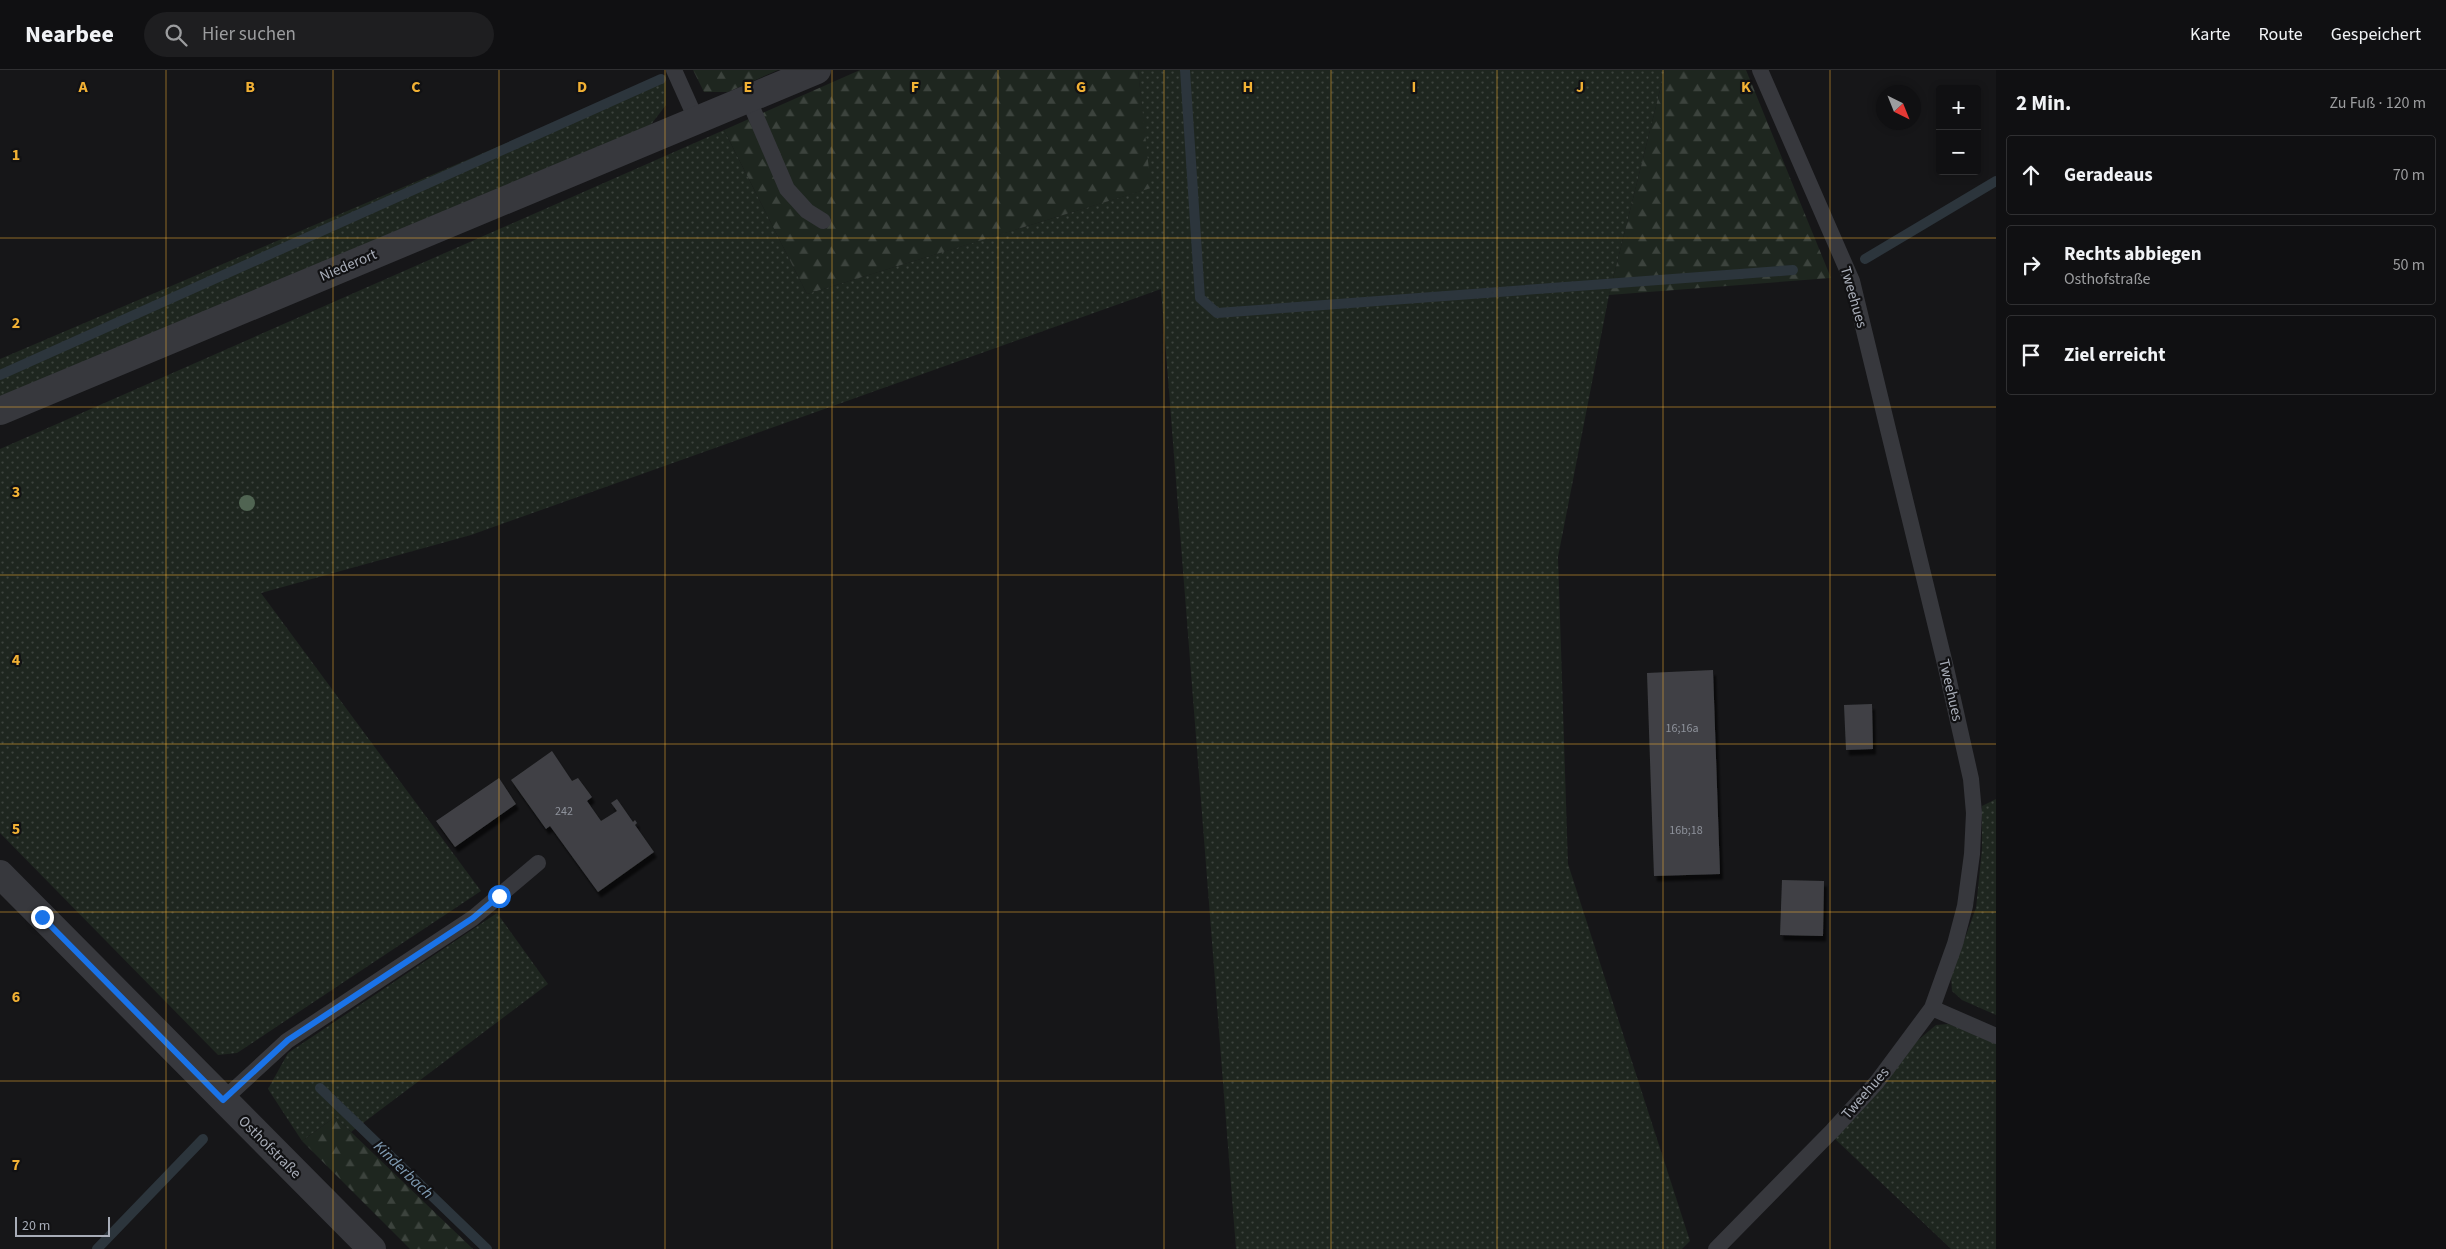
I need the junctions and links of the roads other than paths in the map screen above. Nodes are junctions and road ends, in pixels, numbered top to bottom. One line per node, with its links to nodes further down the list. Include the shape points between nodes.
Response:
1 (674, 70): 5 (lane)
2 (816, 70): 4 (street, Niederort)
3 (1760, 70): 10 (lane, Tweehues, via 1852,281 1971,779 1974,813 1965,906 1956,944)
4 (748, 98): 5 (street, Niederort); 6 (lane, via 787,189 807,211)
5 (696, 119): 7 (street, Niederort)
6 (824, 221)
7 (0, 411)
8 (538, 863): 12 (lane, via 473,918 288,1040)
9 (0, 874): 12 (street, Osthofstraße)
10 (1932, 1008): 11 (lane); 14 (lane, Tweehues, via 1876,1082 1833,1130)
11 (1996, 1036)
12 (223, 1100): 13 (street, Osthofstraße)
13 (372, 1249)
14 (1716, 1249)

